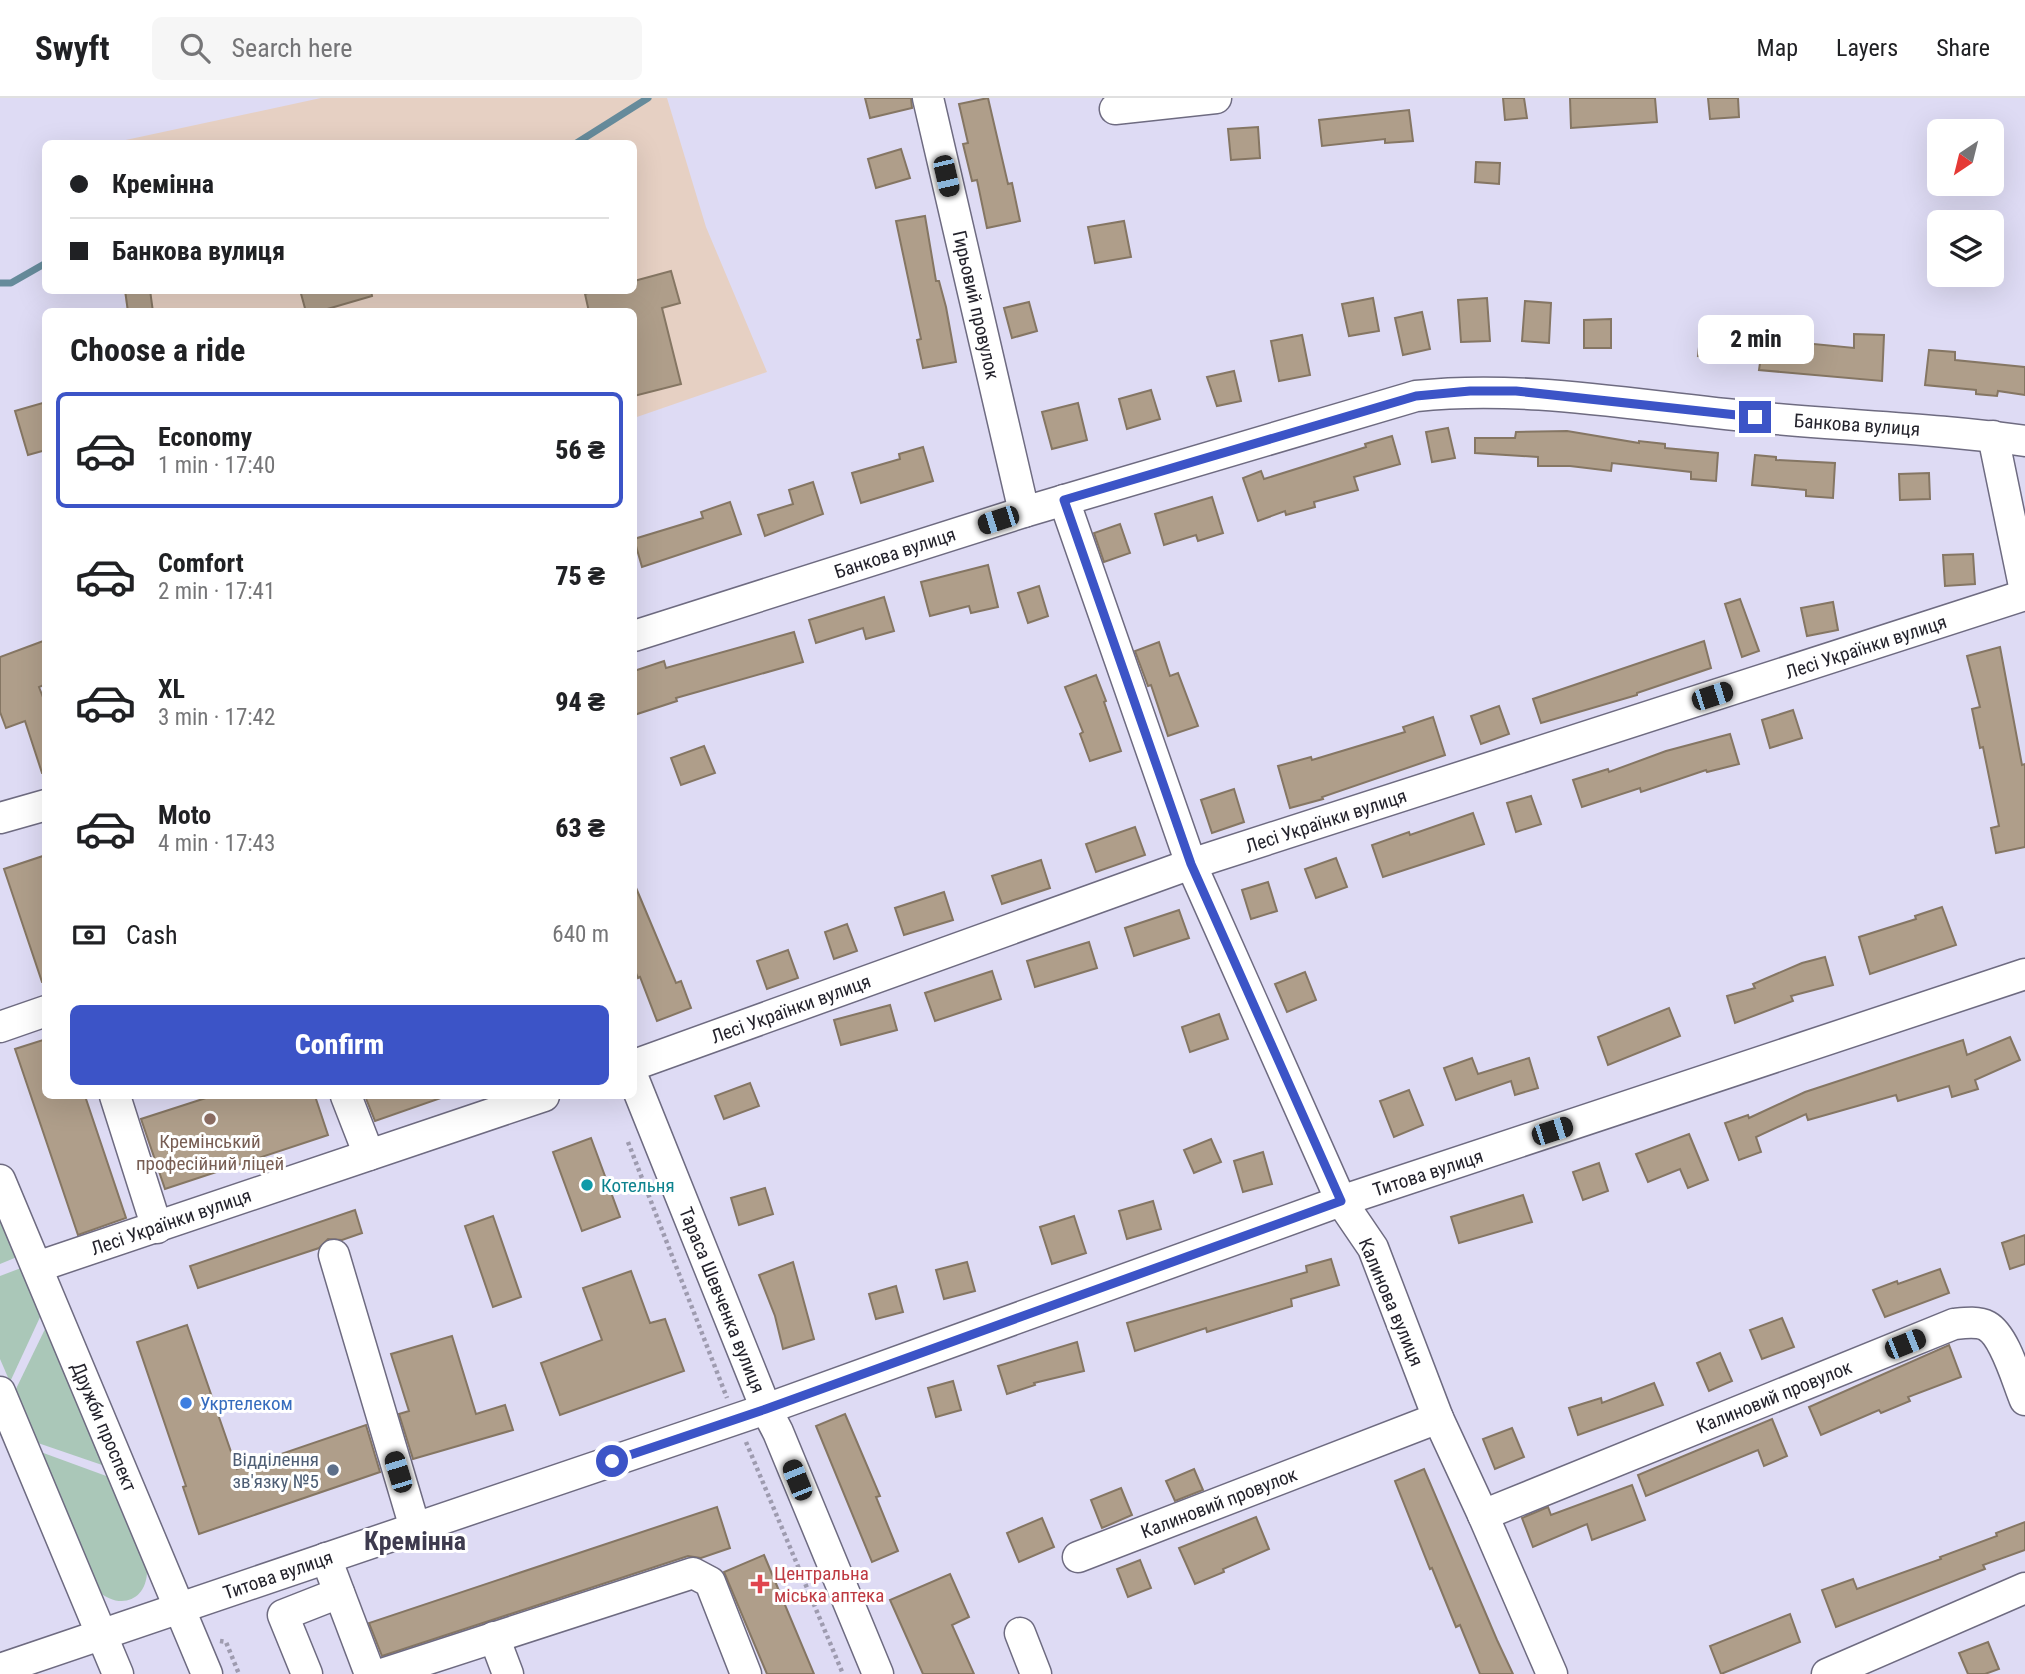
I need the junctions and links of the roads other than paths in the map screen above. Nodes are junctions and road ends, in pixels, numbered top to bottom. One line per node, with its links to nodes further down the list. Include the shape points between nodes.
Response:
1 (928, 98): 7 (street, Гирьовий провулок)
2 (1216, 98): 3 (street)
3 (1115, 109)
4 (1993, 436): 5 (street, Банкова вулиця); 6 (street, Банкова вулиця, via 1516,391 1460,391 1396,401); 8 (street)
5 (2025, 440)
6 (1064, 500): 7 (street, Банкова вулиця); 12 (street, Калинова вулиця)
7 (1024, 512): 9 (street, Банкова вулиця)
8 (2025, 593): 12 (street, Лесі Українки вулиця)
9 (637, 635)
10 (42, 806): 11 (street)
11 (0, 818)
12 (1191, 864): 16 (street, Лесі Українки вулиця); 23 (street, Калинова вулиця)
13 (2025, 974): 23 (street, Титова вулиця)
14 (42, 1012): 15 (street)
15 (0, 1027)
16 (637, 1064)
17 (637, 1087): 29 (street, Тараса Шевченка вулиця)
18 (116, 1099): 24 (street)
19 (347, 1099): 21 (street)
20 (535, 1099): 21 (street, Лесі Українки вулиця)
21 (369, 1155): 24 (street, Лесі Українки вулиця)
22 (0, 1180): 26 (street, Дружби проспект)
23 (1341, 1201): 29 (street, Титова вулиця); 30 (street, Калинова вулиця, via 1373,1248)
24 (157, 1228): 26 (street, Лесі Українки вулиця)
25 (334, 1255): 32 (street)
26 (37, 1267): 37 (street, Дружби проспект)
27 (2025, 1401): 31 (street, Калиновий провулок, via 1999,1337 1987,1325 1954,1324)
28 (3, 1405): 39 (street)
29 (766, 1409): 32 (street, Титова вулиця); 49 (street, Тараса Шевченка вулиця)
30 (1438, 1418): 31 (street, Калинова вулиця); 33 (street, Калиновий провулок)
31 (1483, 1515): 51 (street, Калинова вулиця)
32 (415, 1528): 34 (street, Титова вулиця)
33 (1078, 1557)
34 (326, 1558): 36 (street); 37 (street, Титова вулиця)
35 (2025, 1588): 52 (street)
36 (339, 1592): 44 (street, via 283,1615); 45 (street)
37 (180, 1608): 39 (street, Титова вулиця); 43 (street, Дружби проспект)
38 (1020, 1633): 50 (street)
39 (102, 1635): 41 (street, Титова вулиця); 42 (street)
40 (494, 1637): 46 (street); 47 (street); 48 (street, via 694,1573 710,1581)
41 (0, 1669)
42 (118, 1674)
43 (207, 1674)
44 (307, 1674)
45 (370, 1674)
46 (382, 1674)
47 (508, 1674)
48 (746, 1674)
49 (878, 1674)
50 (1036, 1674)
51 (1552, 1674)
52 (1827, 1674)

